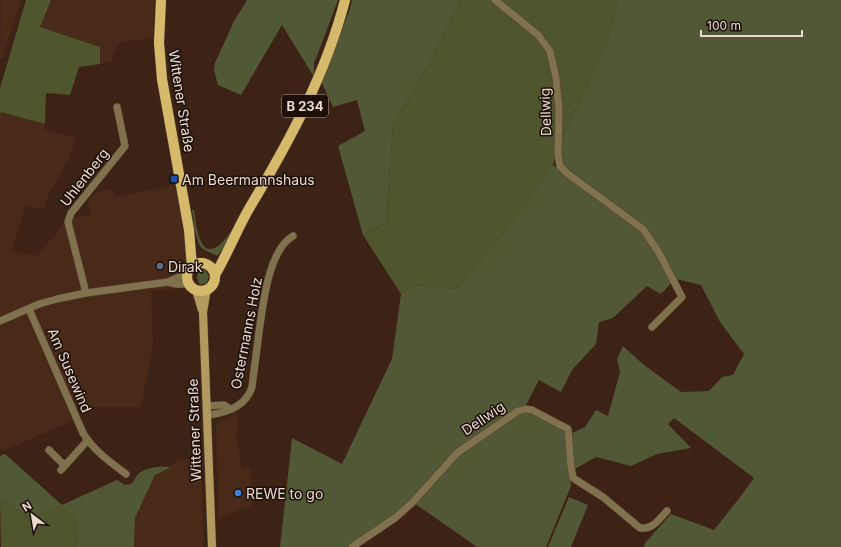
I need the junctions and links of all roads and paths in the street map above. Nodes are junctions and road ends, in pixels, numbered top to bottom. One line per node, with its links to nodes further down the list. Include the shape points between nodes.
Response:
1 (161, 0): 5 (main road, Wittener Straße, via 159,43 162,79)
2 (346, 0): 7 (main road, B 234, via 328,54 308,100)
3 (495, 0): 16 (street, Dellwig, via 538,34 550,51 559,110 560,166 643,229 682,297)
4 (117, 107): 13 (street, Uhlenberg, via 125,146 76,207 68,222)
5 (189, 230): 8 (main road, Wittener Straße, via 201,259); 9 (main road, Wittener Straße)
6 (293, 236): 18 (street, Ostermanns Holz, via 283,244 265,292 250,393 244,402)
7 (228, 250): 8 (main road); 10 (main road, B 234)
8 (206, 264): 9 (main road, via 198,264); 10 (main road)
9 (190, 270): 11 (street); 12 (main road, via 188,280)
10 (215, 275): 12 (main road, via 213,284)
11 (168, 282): 12 (street); 13 (street)
12 (198, 288): 17 (main road, Wittener Straße, via 203,312)
13 (86, 293): 14 (street, via 39,304)
14 (29, 309): 15 (street); 20 (street, Am Susewind)
15 (0, 321)
16 (652, 327)
17 (207, 406): 18 (street, Ostermanns Holz, via 224,405); 19 (main road, Wittener Straße)
18 (230, 409): 19 (street, Ostermanns Holz, via 223,413)
19 (208, 415): 26 (main road, Wittener Straße)
20 (87, 441): 22 (street); 24 (street, Am Susewind)
21 (49, 450): 22 (street)
22 (66, 464): 23 (street)
23 (61, 470)
24 (126, 474)
25 (667, 511): 27 (street, Dellwig, via 654,525 645,529 640,528 603,497 573,478 568,429 540,413 525,409 512,414 463,448 407,508)
26 (212, 547)
27 (352, 547)

